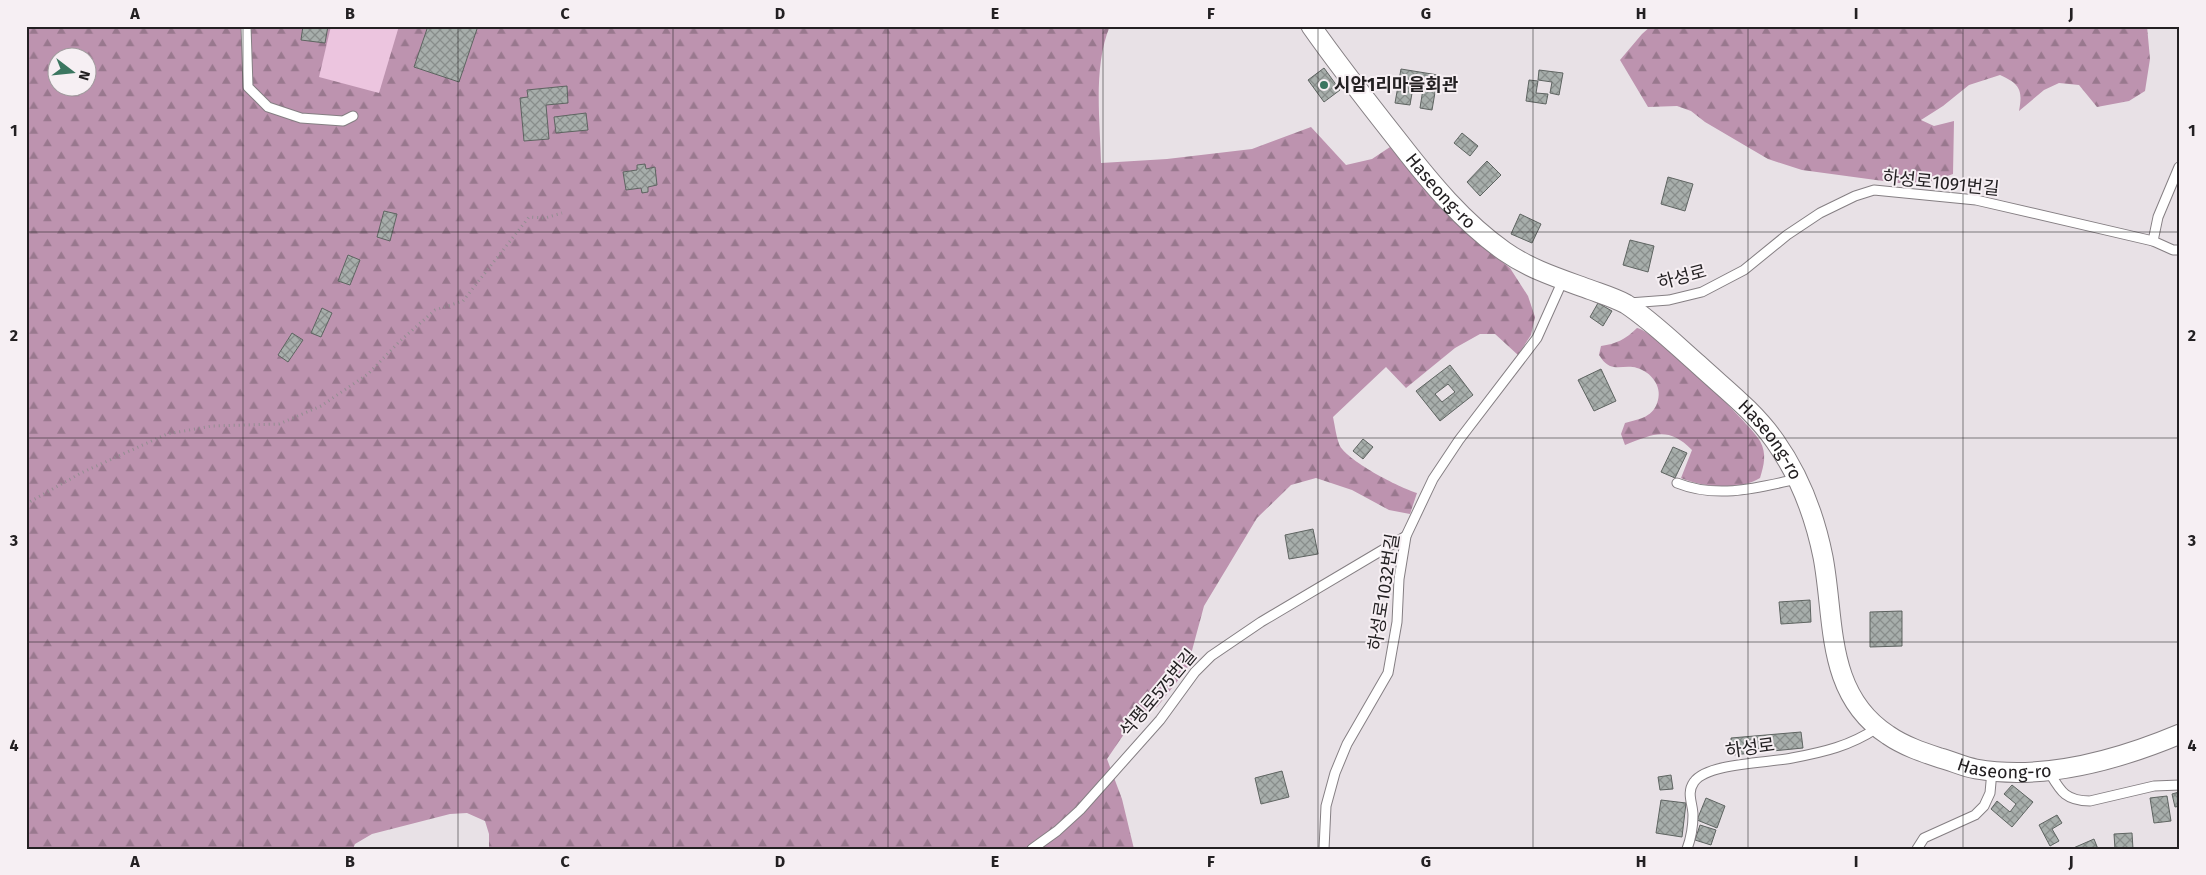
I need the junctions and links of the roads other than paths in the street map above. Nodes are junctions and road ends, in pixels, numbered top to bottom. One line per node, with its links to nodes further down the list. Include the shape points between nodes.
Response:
1 (246, 26): 3 (lane, via 248,87 268,107 301,118 343,121)
2 (1311, 26): 8 (street, Haseong-ro, via 1436,189 1471,224 1506,252 1536,270)
3 (353, 116)
4 (2179, 167): 5 (lane, via 2158,217)
5 (2153, 241): 6 (lane, 하성로1091번길); 7 (lane, 하성로1091번길, via 1976,200 1874,190 1820,213)
6 (2180, 250)
7 (1744, 270): 9 (lane, 하성로, via 1702,292 1668,300)
8 (1563, 280): 9 (street, Haseong-ro); 12 (lane, 하성로1032번길, via 1537,338 1459,440 1433,480)
9 (1625, 304): 10 (street, Haseong-ro, via 1749,409 1775,441)
10 (1797, 479): 11 (lane, via 1756,488 1709,492); 13 (street, Haseong-ro, via 1824,561 1832,633 1845,682)
11 (1677, 483)
12 (1406, 536): 18 (lane, 석평로575번길, via 1261,622 1211,656 1195,672 1160,720 1080,810); 19 (lane, 하성로1032번길, via 1388,673 1347,744 1335,774 1326,806)
13 (1877, 728): 16 (street, Haseong-ro, via 1920,751); 20 (lane, 하성로, via 1858,740 1827,750 1724,767 1701,775 1689,793 1694,814)
14 (2180, 734): 15 (street, Haseong-ro, via 2099,761)
15 (2048, 770): 16 (street, Haseong-ro); 17 (lane, via 2060,790 2079,801 2154,786)
16 (1992, 771): 21 (lane, via 1990,793 1984,806 1975,815 1924,838)
17 (2180, 785)
18 (1032, 849)
19 (1324, 849)
20 (1686, 849)
21 (1917, 849)

